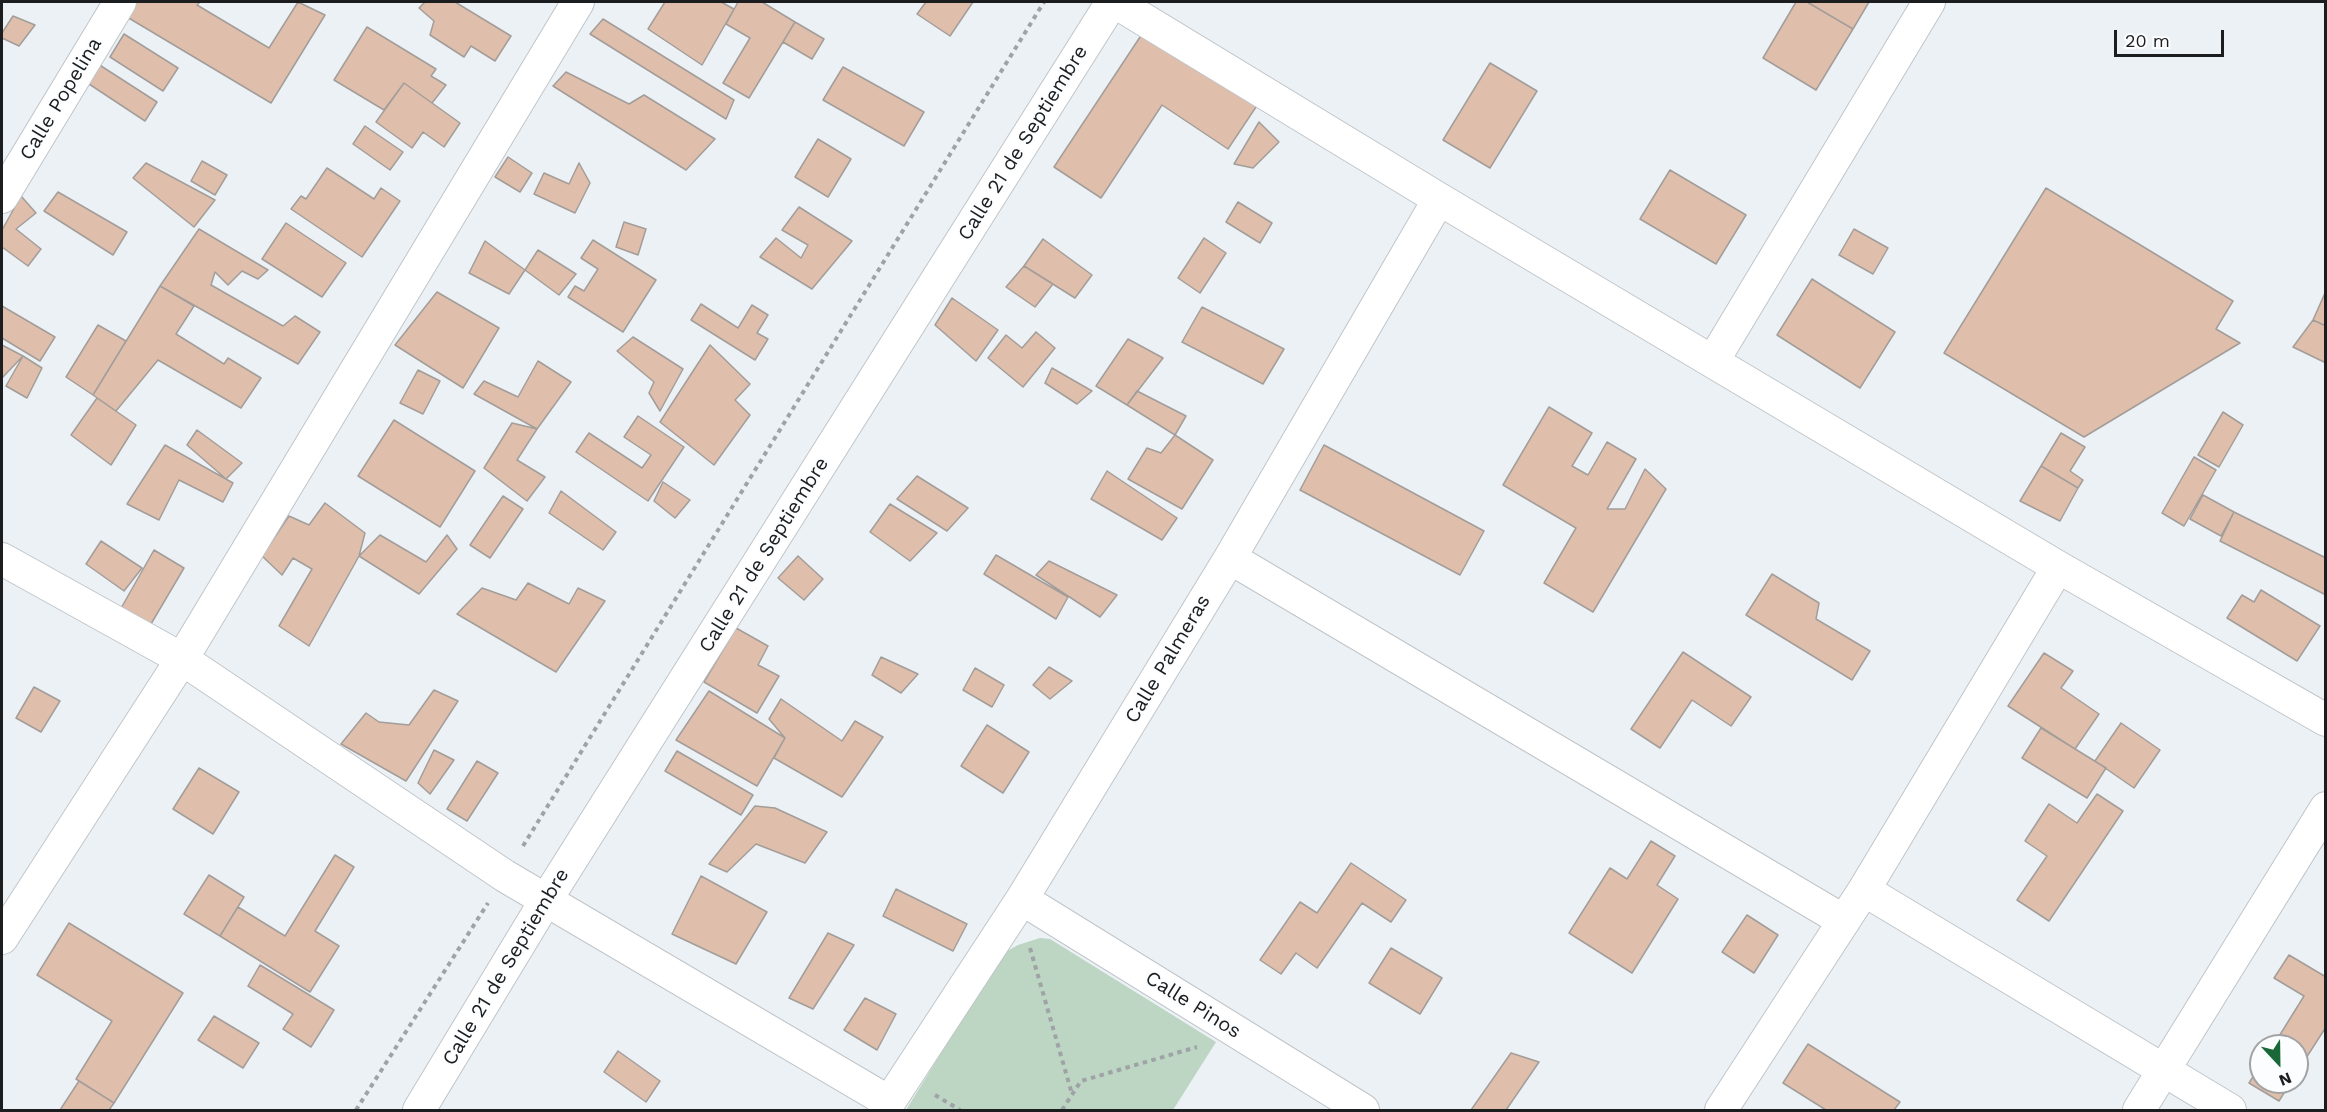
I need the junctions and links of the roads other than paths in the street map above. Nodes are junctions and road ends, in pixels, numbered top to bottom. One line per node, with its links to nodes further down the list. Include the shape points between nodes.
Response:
1 (120, 2): 5 (street, Calle Popelina)
2 (578, 2): 11 (street)
3 (1114, 2): 6 (street); 16 (street, Calle 21 de Septiembre)
4 (1929, 2): 7 (street)
5 (2, 197)
6 (1439, 199): 7 (street); 8 (street, Calle Palmeras)
7 (1713, 361): 10 (street)
8 (1230, 558): 15 (street, Calle Palmeras); 17 (street)
9 (2, 559): 11 (street)
10 (2058, 567): 12 (street); 14 (street)
11 (182, 659): 16 (street); 18 (street)
12 (2322, 709)
13 (2325, 808): 19 (street)
14 (1864, 890): 17 (street); 19 (street)
15 (1022, 899): 20 (street, Calle Palmeras); 22 (street, Calle Pinos)
16 (546, 900): 20 (street); 21 (street, Calle 21 de Septiembre)
17 (1844, 921): 23 (street)
18 (2, 938)
19 (2165, 1070): 24 (street); 25 (street)
20 (887, 1106)
21 (419, 1110)
22 (1363, 1110)
23 (1721, 1110)
24 (2139, 1110)
25 (2230, 1110)

